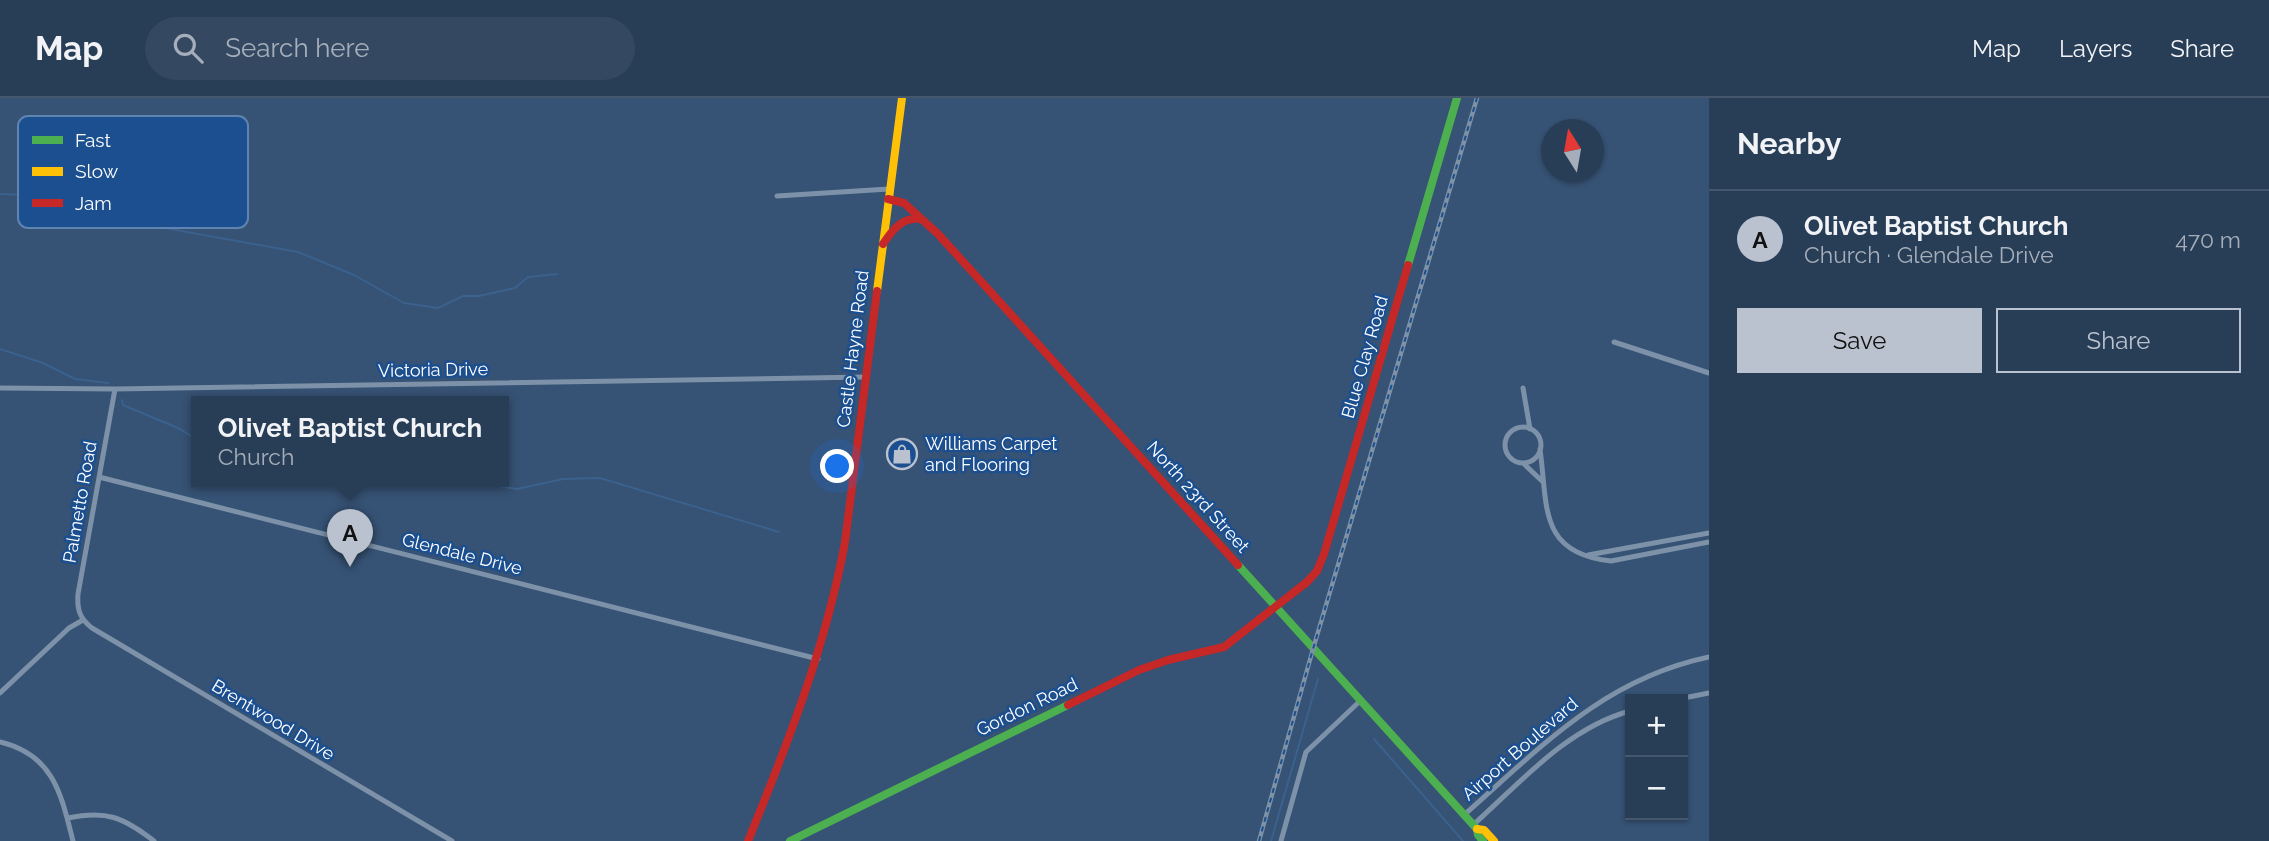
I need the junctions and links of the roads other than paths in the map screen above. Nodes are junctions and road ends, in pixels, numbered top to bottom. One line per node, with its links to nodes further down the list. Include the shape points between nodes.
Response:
1 (902, 98): 3 (main road, Castle Hayne Road)
2 (1457, 98): 22 (main road, Blue Clay Road, via 1324,554 1312,577)
3 (890, 189): 4 (street); 5 (main road, Castle Hayne Road)
4 (777, 196)
5 (888, 199): 6 (main road, North 23rd Street, via 904,203); 7 (main road, Castle Hayne Road)
6 (928, 223): 7 (main road, via 906,219); 22 (main road, North 23rd Street)
7 (881, 246): 10 (main road, Castle Hayne Road)
8 (1614, 342): 9 (street)
9 (1709, 373)
10 (866, 377): 13 (street, Victoria Drive); 25 (main road, Castle Hayne Road, via 840,575)
11 (0, 388): 13 (street, Victoria Drive)
12 (1523, 388): 14 (street)
13 (115, 389): 17 (street, Palmetto Road)
14 (1530, 429): 15 (street, via 1539,438); 16 (street, via 1518,428 1506,439 1508,456)
15 (1540, 449): 16 (street, via 1534,460); 18 (street)
16 (1522, 463): 18 (street)
17 (99, 477): 23 (street, Palmetto Road, via 78,594); 25 (street, Glendale Drive)
18 (1542, 481): 21 (street, via 1553,529 1563,544)
19 (1709, 533): 21 (street)
20 (1709, 542): 21 (street, via 1611,561)
21 (1586, 556)
22 (1276, 606): 29 (main road, North 23rd Street); 39 (main road, Gordon Road, via 1221,649 1139,670)
23 (83, 620): 26 (street); 37 (street, Brentwood Drive)
24 (1709, 657): 32 (street, Airport Boulevard, via 1651,675 1604,698 1562,728)
25 (818, 659): 38 (main road, Castle Hayne Road)
26 (0, 692)
27 (1709, 693): 28 (street)
28 (1688, 697)
29 (1360, 701): 32 (main road, North 23rd Street); 40 (street, via 1306,752)
30 (1625, 713): 34 (street, Airport Boulevard, via 1595,724 1567,742)
31 (0, 743): 33 (street, via 27,751 41,763 61,794)
32 (1464, 815): 34 (main road, North 23rd Street)
33 (68, 818): 35 (street); 36 (street, via 101,814 126,822)
34 (1475, 827): 41 (main road, North 23rd Street); 42 (main road, North 23rd Street)
35 (74, 841)
36 (154, 841)
37 (452, 841)
38 (748, 841)
39 (790, 841)
40 (1281, 841)
41 (1483, 841)
42 (1494, 841)

